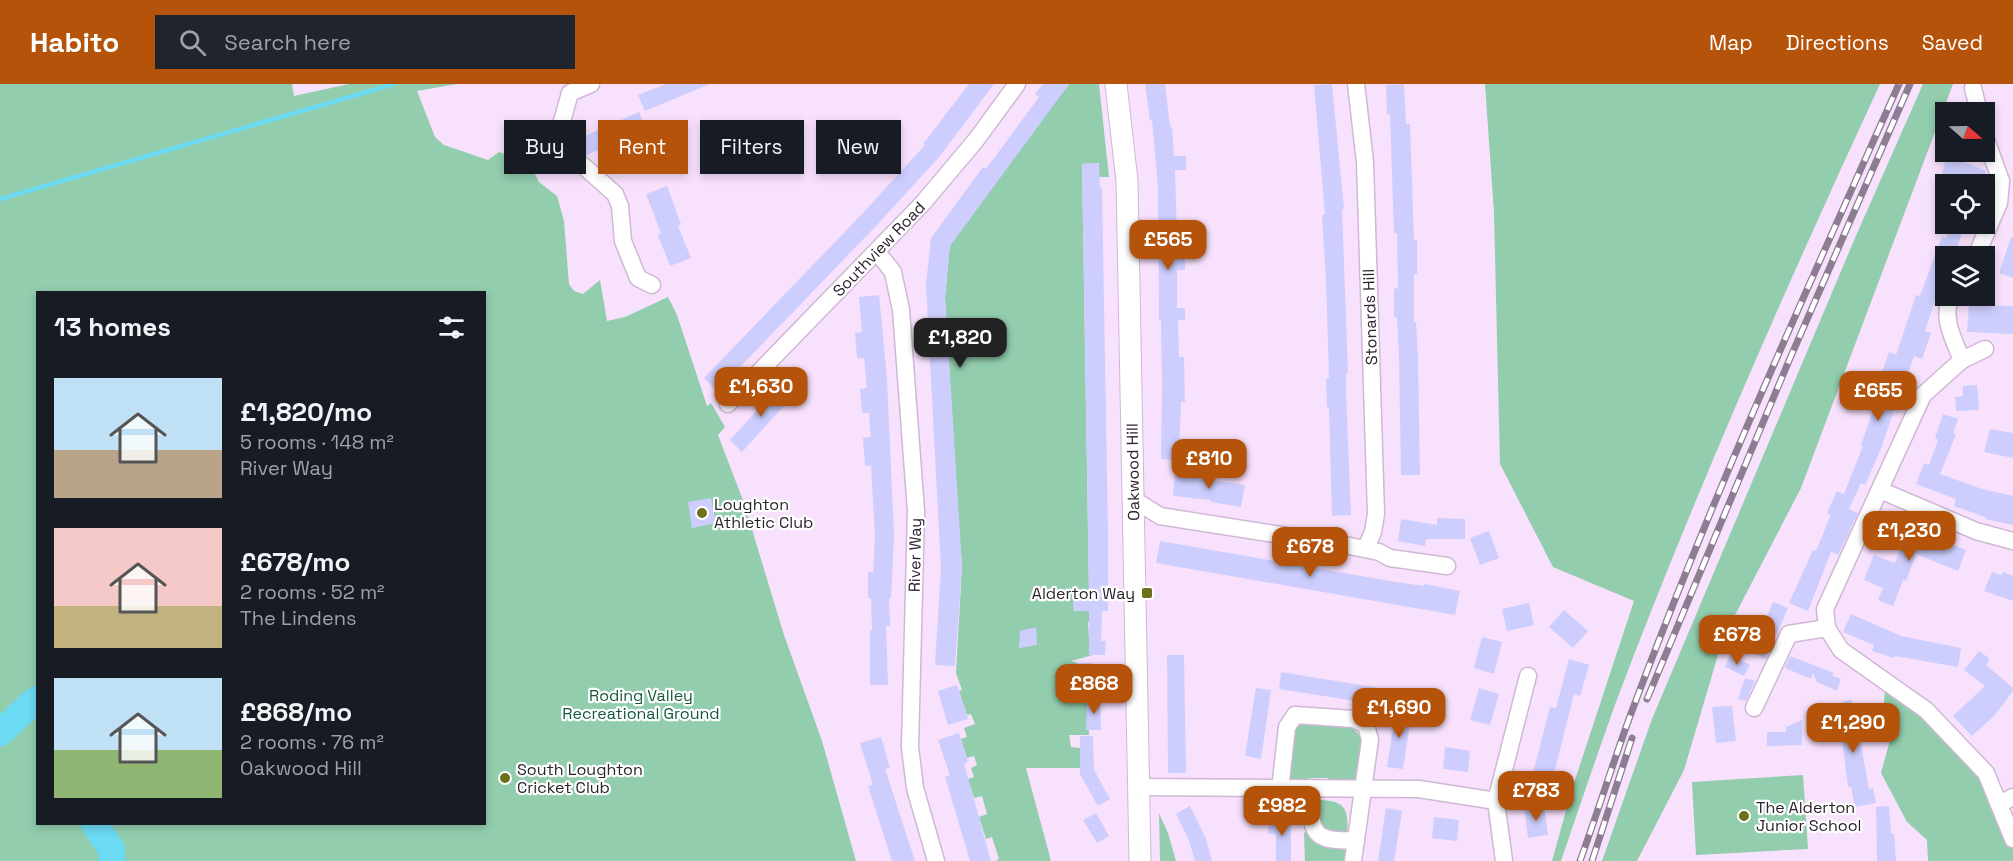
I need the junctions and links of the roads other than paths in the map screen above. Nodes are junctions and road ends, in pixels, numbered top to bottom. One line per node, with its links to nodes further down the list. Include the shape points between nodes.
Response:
1 (591, 84): 5 (street)
2 (1017, 84): 10 (street, Southview Road, via 976,140)
3 (1116, 84): 17 (street, Oakwood Hill, via 1127,182)
4 (1356, 84): 19 (street, Stonards Hill, via 1365,162 1376,514)
5 (568, 88): 11 (street, via 560,128 571,155 615,194 623,241 638,278)
6 (1973, 88): 7 (street)
7 (1976, 102)
8 (1994, 162): 9 (street, via 2001,181 1998,203)
9 (1980, 246)
10 (877, 252): 15 (street, Southview Road); 32 (street, River Way, via 893,272 901,310 916,511 910,747 915,788)
11 (652, 285)
12 (1948, 306): 14 (street, via 1948,326)
13 (1985, 349): 14 (street)
14 (1962, 360): 16 (street, via 1923,395)
15 (728, 404)
16 (1880, 490): 18 (street, via 1976,531); 21 (street, via 1825,609)
17 (1133, 499): 19 (street, via 1160,516); 24 (street, Oakwood Hill)
18 (2013, 541)
19 (1366, 548): 20 (street, via 1390,558)
20 (1447, 566)
21 (1827, 628): 23 (street, via 1788,633); 29 (street, via 1841,650 1926,710 1986,773)
22 (1528, 676): 28 (street)
23 (1754, 708)
24 (1138, 787): 26 (street); 33 (street, Oakwood Hill)
25 (1311, 788): 26 (street); 27 (street); 31 (street, via 1311,821 1316,832 1334,841)
26 (1280, 789): 27 (street, via 1287,727 1295,715 1308,714 1354,719 1366,725 1370,740)
27 (1362, 790): 28 (street, via 1419,789); 31 (street)
28 (1496, 801): 35 (street)
29 (2006, 801): 30 (street)
30 (2013, 839)
31 (1356, 840): 34 (street)
32 (936, 861)
33 (1140, 861)
34 (1353, 861)
35 (1504, 861)

